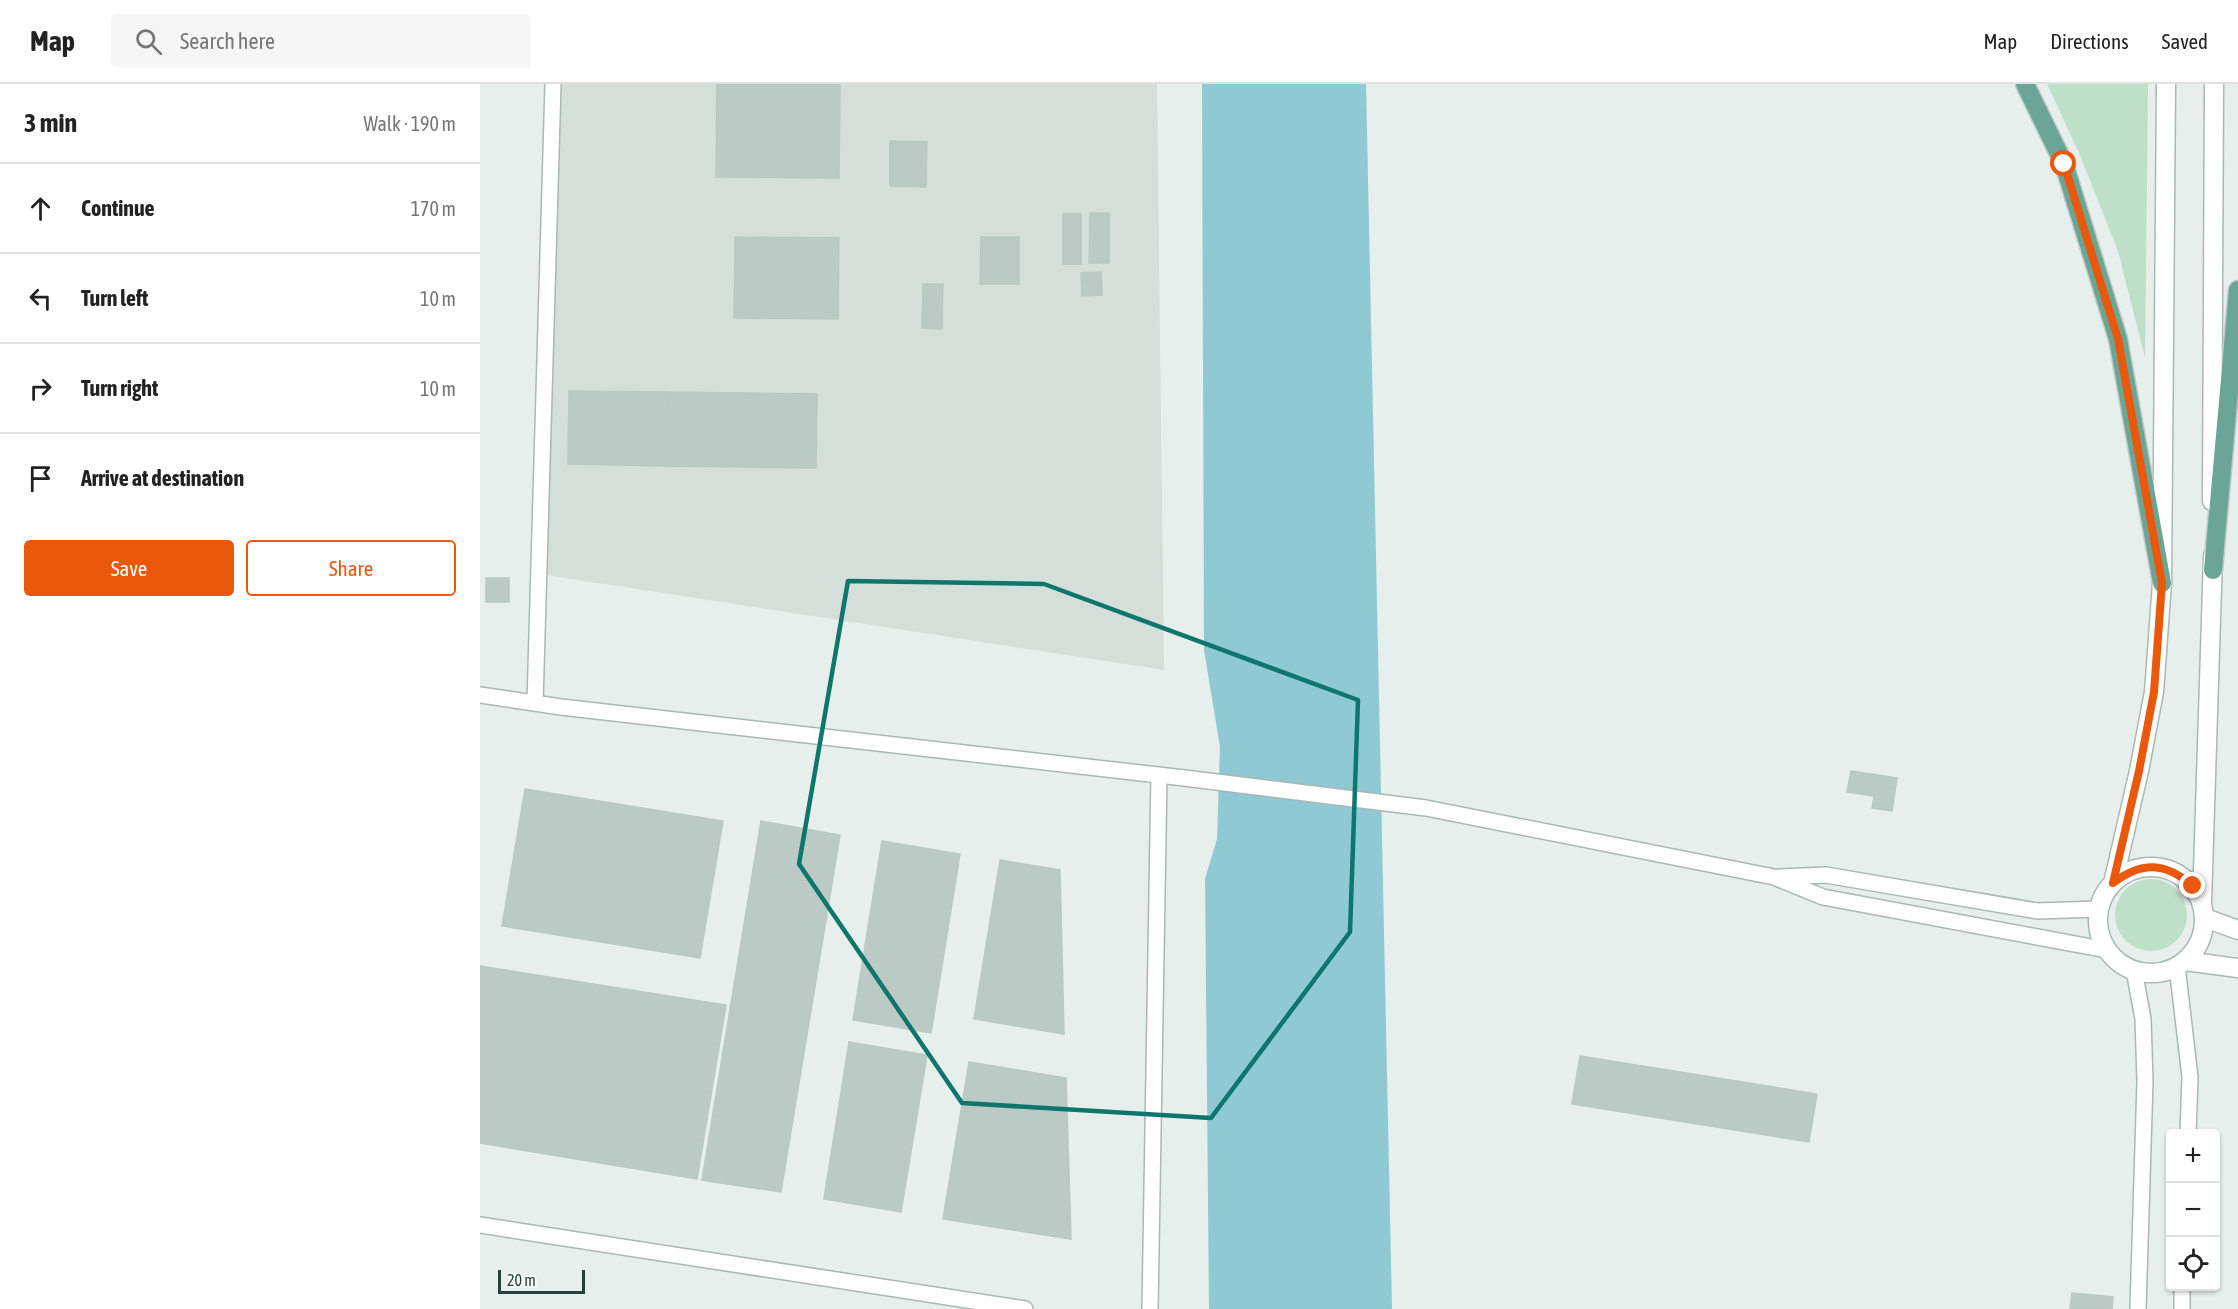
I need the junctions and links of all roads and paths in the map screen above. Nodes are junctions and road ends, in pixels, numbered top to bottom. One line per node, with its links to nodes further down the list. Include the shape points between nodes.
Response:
1 (553, 84): 9 (lane)
2 (2025, 84): 7 (main road, via 2064,164 2118,339)
3 (2166, 84): 7 (street)
4 (2214, 84): 6 (street)
5 (2238, 290): 6 (main road)
6 (2213, 570): 14 (street)
7 (2162, 583): 12 (street, via 2154,692)
8 (480, 695): 9 (lane)
9 (535, 704): 10 (lane)
10 (1159, 775): 11 (lane, via 1426,808); 24 (lane)
11 (1774, 877): 13 (lane, via 1827,875 2037,911); 16 (lane, via 1823,897)
12 (2113, 883): 13 (street); 14 (street, via 2136,870 2162,868 2179,874 2193,886)
13 (2099, 909): 16 (street, via 2098,923)
14 (2204, 910): 15 (street); 17 (street, via 2203,934 2196,949)
15 (2238, 930)
16 (2107, 950): 19 (street)
17 (2181, 963): 18 (street); 19 (street, via 2152,973); 20 (lane, via 2190,1077)
18 (2238, 968)
19 (2134, 970): 25 (lane, via 2143,1019 2145,1081)
20 (2188, 1129)
21 (480, 1225): 23 (lane)
22 (2182, 1291): 26 (lane)
23 (1025, 1309)
24 (1150, 1309)
25 (2138, 1309)
26 (2182, 1309)

